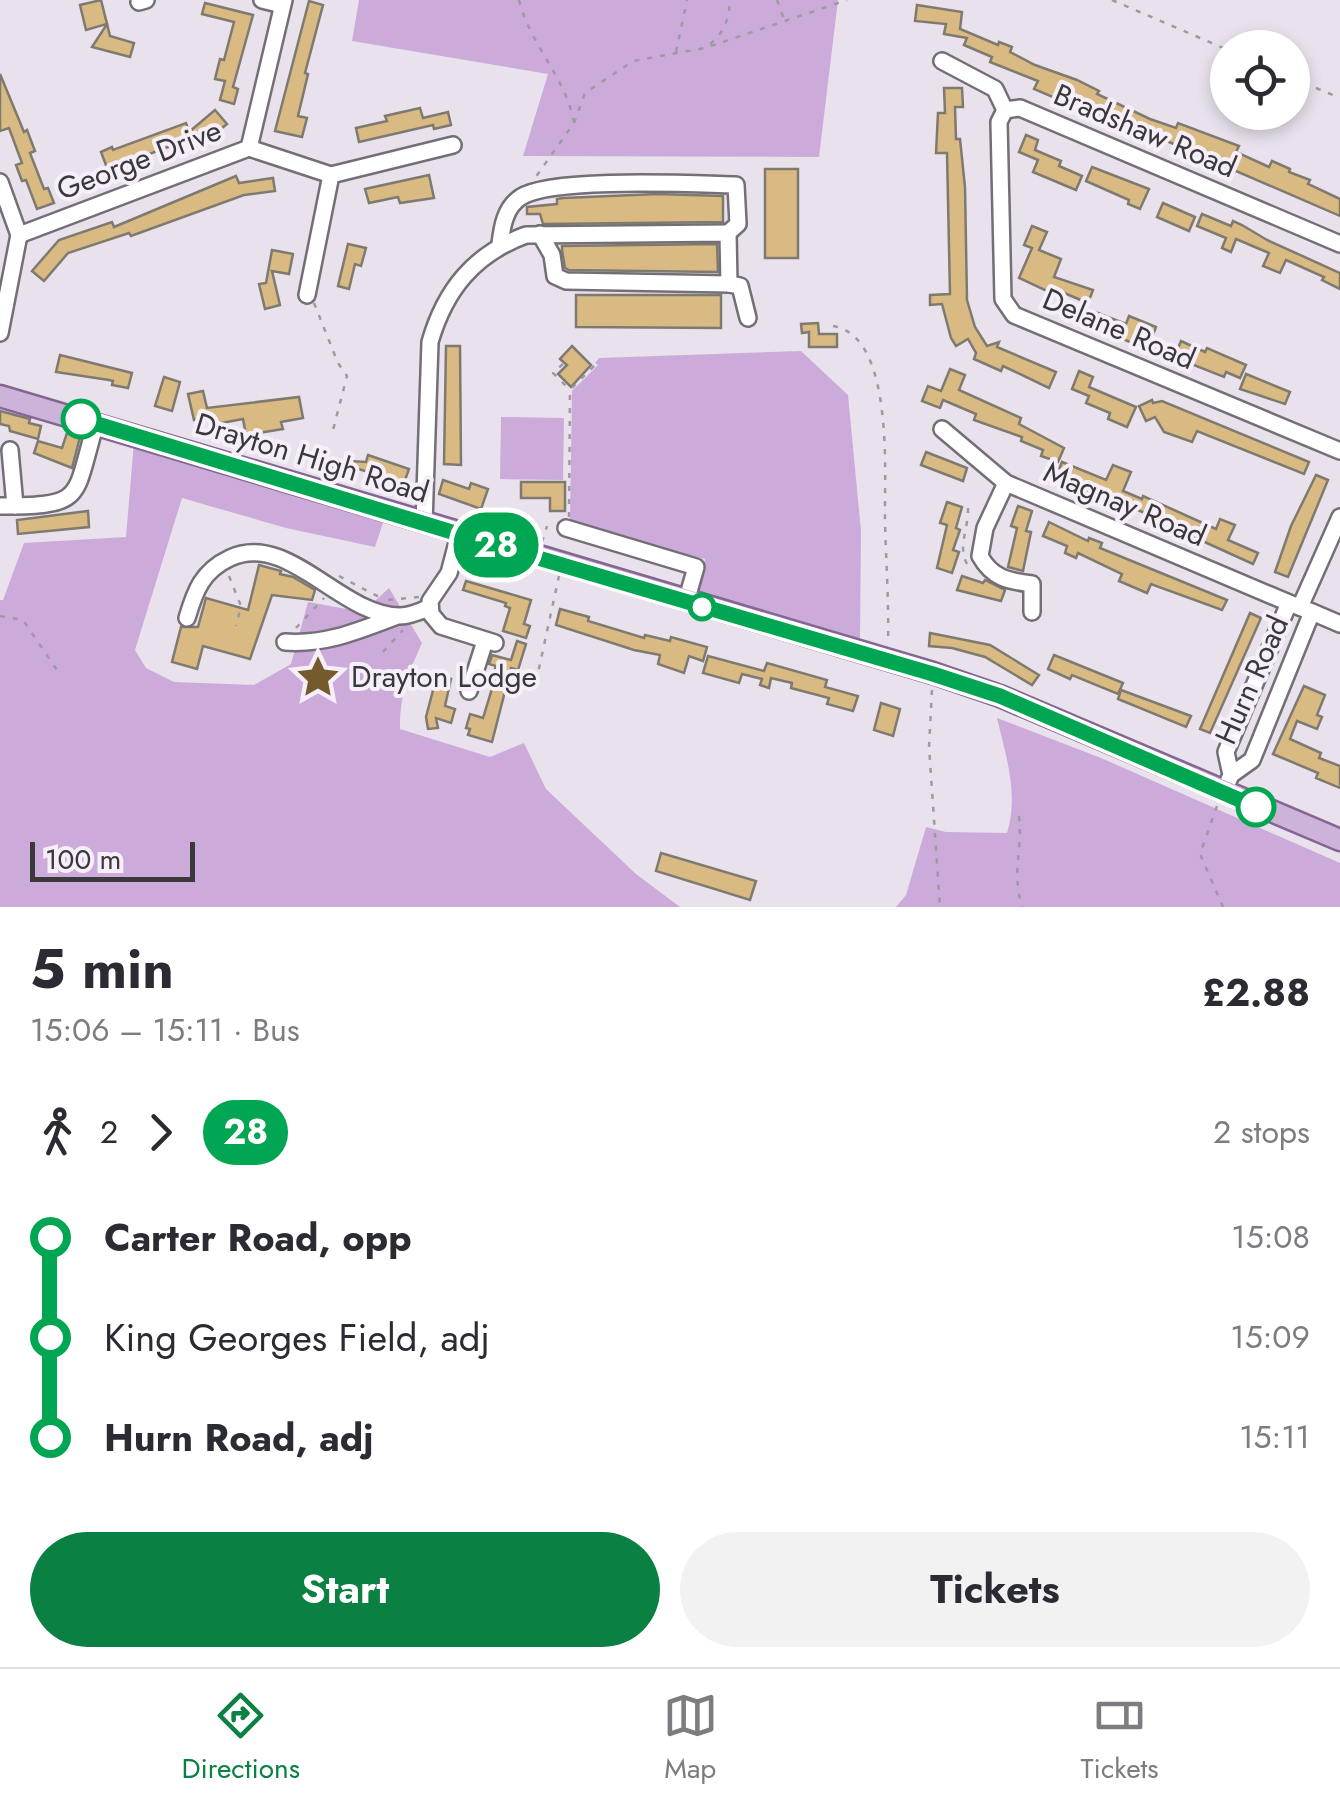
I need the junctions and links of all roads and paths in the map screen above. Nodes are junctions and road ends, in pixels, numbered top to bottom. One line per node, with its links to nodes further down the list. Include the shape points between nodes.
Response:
1 (262, 0): 8 (street)
2 (518, 0): 17 (path, via 536,47 569,98)
3 (687, 0): 12 (path)
4 (730, 0): 11 (path, via 729,19)
5 (778, 0): 9 (path)
6 (847, 0): 9 (path)
7 (1112, 0): 10 (path)
8 (283, 2): 19 (street, George Drive)
9 (784, 20): 11 (path)
10 (1210, 42)
11 (705, 48): 12 (path)
12 (676, 54): 17 (path, via 633,61 610,75 586,93)
13 (942, 61): 16 (street, Bradshaw Road, via 996,89)
14 (1310, 86): 15 (path)
15 (1340, 98)
16 (1005, 110): 27 (street, Bradshaw Road, via 1020,108); 41 (street, Delane Road, via 999,122 1003,298 1014,315)
17 (574, 123): 22 (path)
18 (453, 145): 20 (street)
19 (249, 148): 20 (street); 25 (street, George Drive)
20 (331, 176): 29 (street)
21 (0, 182): 25 (street)
22 (522, 196): 23 (street, via 560,186 736,184 738,224); 26 (street, via 502,224)
23 (728, 233): 24 (street); 28 (street)
24 (540, 234): 26 (street); 28 (street, via 555,276 566,282)
25 (19, 235): 32 (street)
26 (500, 244): 45 (street, via 450,291 430,342)
27 (1340, 244)
28 (729, 284): 30 (street, via 740,286)
29 (308, 295): 38 (path, via 346,372)
30 (748, 318)
31 (832, 326): 62 (path, via 859,340 879,398)
32 (0, 334)
33 (563, 364): 35 (path, via 553,373)
34 (595, 365): 35 (path)
35 (570, 390): 46 (path)
36 (0, 396): 37 (main road, Drayton High Road)
37 (96, 424): 43 (street, via 75,492 58,504); 45 (main road, Drayton High Road)
38 (333, 430)
39 (950, 430): 42 (street, Magnay Road)
40 (10, 450): 43 (street)
41 (1340, 451)
42 (1006, 483): 53 (street, Magnay Road); 54 (street, via 976,551 1001,579 1032,584)
43 (8, 506)
44 (1340, 516): 53 (street, Hurn Road)
45 (424, 524): 47 (main road, Drayton High Road)
46 (567, 528): 51 (street, via 696,568)
47 (459, 534): 49 (main road, Drayton High Road); 52 (street, via 449,572)
48 (222, 562): 50 (street, via 250,552 277,556); 57 (street, via 196,590); 59 (path, via 240,596)
49 (560, 564): 51 (main road, Drayton High Road); 65 (path)
50 (328, 587): 52 (path, via 336,574 383,600 414,596); 55 (street, via 381,613); 60 (path)
51 (686, 602): 62 (main road, Drayton High Road)
52 (430, 604): 55 (street); 66 (street, via 441,626 487,646)
53 (1300, 608): 58 (street, Magnay Road); 67 (street, Hurn Road, via 1252,760); 67 (street, Hurn Road, via 1226,752)
54 (1032, 612)
55 (404, 615): 60 (street, via 333,640); 61 (path, via 397,640)
56 (0, 616): 63 (path, via 23,620)
57 (188, 618)
58 (1340, 624)
59 (236, 626)
60 (288, 642)
61 (383, 652)
62 (888, 661): 64 (main road, Drayton High Road)
63 (57, 670)
64 (933, 674): 67 (main road, Drayton High Road); 70 (path, via 929,748)
65 (536, 682)
66 (469, 691)
67 (1228, 783): 69 (main road, Drayton High Road); 72 (path, via 1200,854)
68 (1019, 816): 71 (path, via 1015,881)
69 (1340, 840)
70 (940, 907)
71 (1022, 907)
72 (1224, 907)

